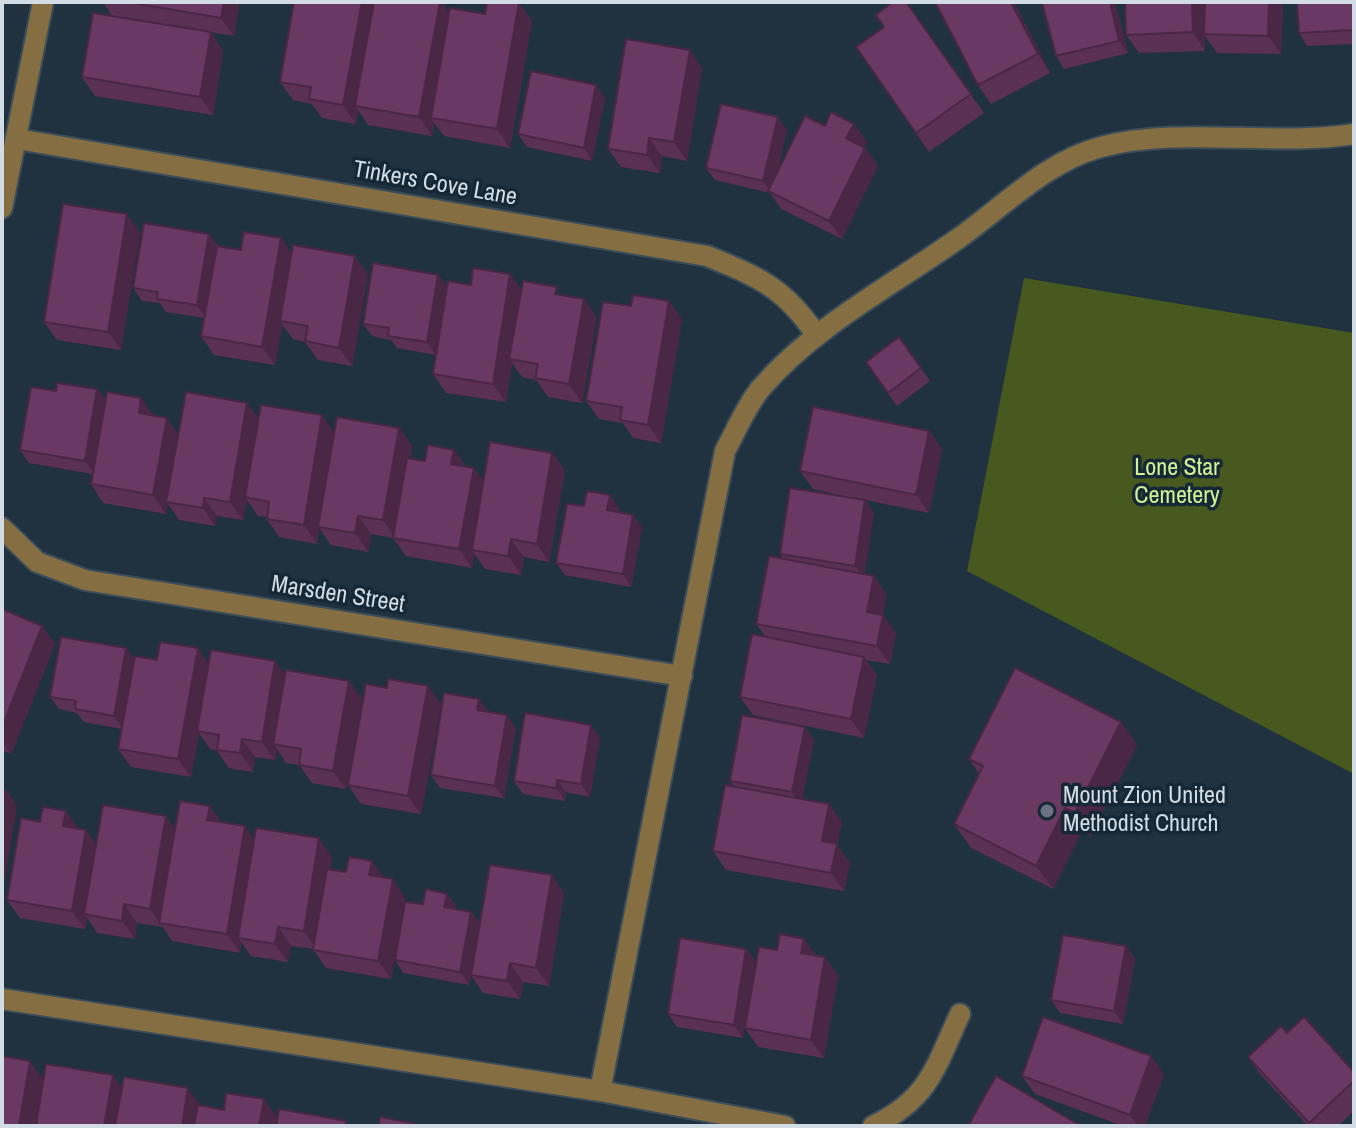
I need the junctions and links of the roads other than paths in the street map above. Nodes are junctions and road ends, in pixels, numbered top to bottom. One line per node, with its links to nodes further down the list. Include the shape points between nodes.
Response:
1 (43, 2): 3 (street)
2 (1354, 134): 5 (street, via 1312,141 1140,139 1098,148 1056,165)
3 (17, 139): 4 (street); 5 (street, Tinkers Cove Lane, via 707,256 757,276 796,305)
4 (2, 208)
5 (817, 336): 7 (street, via 760,389 725,451)
6 (2, 528): 7 (street, Marsden Street, via 37,562 85,580)
7 (682, 676): 10 (street)
8 (2, 999): 10 (street)
9 (960, 1014): 12 (street, via 929,1080 903,1111)
10 (600, 1091): 11 (street)
11 (785, 1126)
12 (873, 1126)

